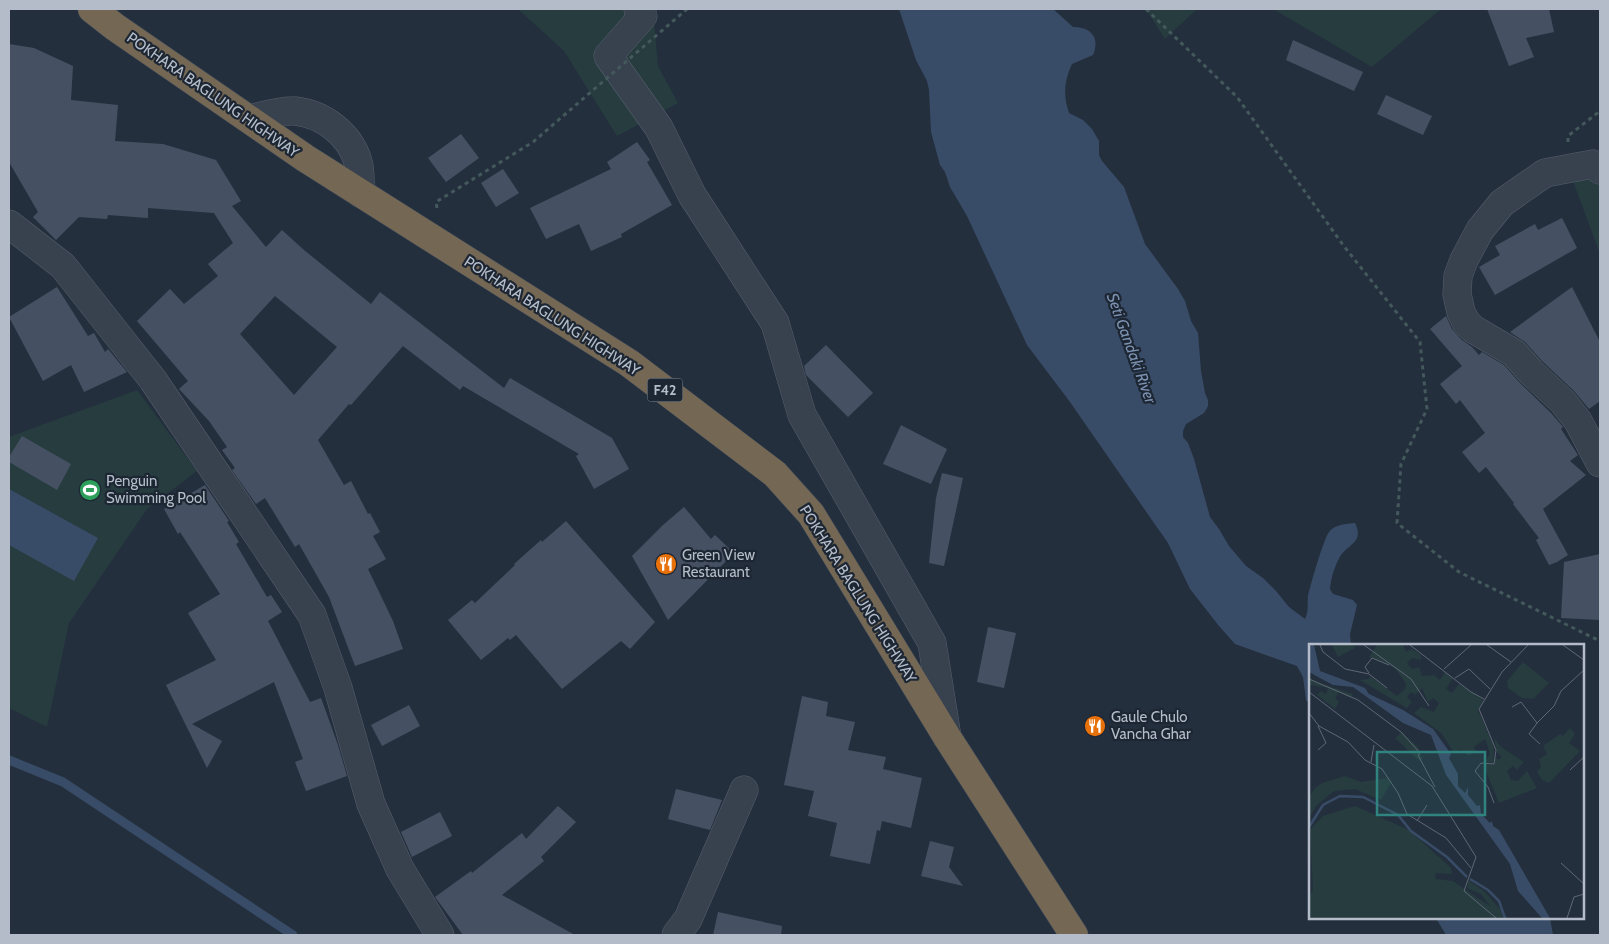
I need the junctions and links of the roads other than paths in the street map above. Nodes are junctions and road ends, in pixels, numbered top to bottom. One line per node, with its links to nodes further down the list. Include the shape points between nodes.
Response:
1 (92, 9): 3 (highway, POKHARA BAGLUNG HIGHWAY / F42)
2 (638, 9): 8 (street, via 643,16 608,56 659,128 692,195 775,324 802,415 932,643)
3 (249, 119): 5 (highway, POKHARA BAGLUNG HIGHWAY / F42); 5 (street, via 294,111 316,116 335,127 350,144 359,163)
4 (1600, 170): 7 (street, via 1593,164 1545,173 1502,203 1480,230 1461,265 1457,294 1466,322 1514,353 1563,402 1578,421)
5 (360, 193): 8 (highway, POKHARA BAGLUNG HIGHWAY / F42, via 629,363 775,474 811,514)
6 (9, 224): 10 (street, via 63,266 153,380 312,615 338,688 371,804 400,869)
7 (1600, 463)
8 (947, 737): 12 (highway, POKHARA BAGLUNG HIGHWAY / F42)
9 (744, 790): 11 (street, via 688,919)
10 (440, 935)
11 (676, 935)
12 (1074, 935)

